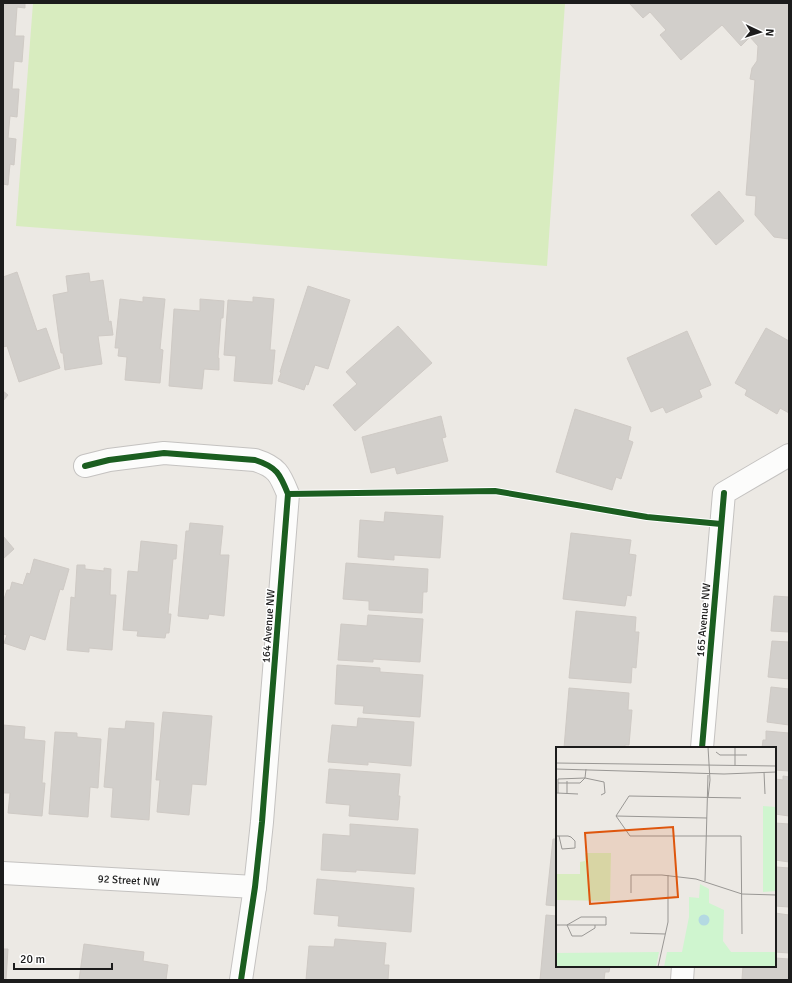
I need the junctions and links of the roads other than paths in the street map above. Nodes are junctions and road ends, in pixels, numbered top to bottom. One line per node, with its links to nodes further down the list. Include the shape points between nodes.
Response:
1 (789, 455): 3 (street, 165 Avenue NW, via 724,493)
2 (85, 466): 5 (street, 164 Avenue NW, via 109,460 164,453 255,460 269,465 281,476 288,494)
3 (702, 747)
4 (3, 873): 5 (street, 92 Street NW)
5 (255, 887): 7 (street, 164 Avenue NW)
6 (683, 967): 8 (street)
7 (241, 980)
8 (682, 980)

